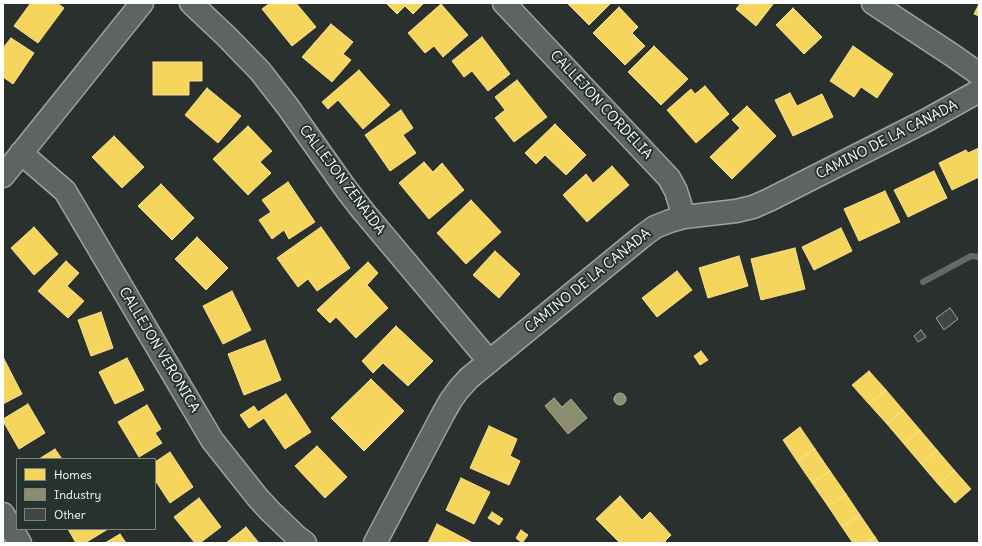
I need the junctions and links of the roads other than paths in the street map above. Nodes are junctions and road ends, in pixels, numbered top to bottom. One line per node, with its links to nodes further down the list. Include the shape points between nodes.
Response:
1 (142, 3): 7 (street)
2 (191, 3): 10 (street, CALLEJON ZENAIDA, via 260,71 363,211)
3 (504, 3): 9 (street, CALLEJON CORDELIA, via 669,178)
4 (873, 3): 5 (street)
5 (979, 74)
6 (979, 91): 9 (street, CAMINO DE LA CANADA, via 920,124 754,207)
7 (21, 154): 8 (street); 13 (street, CALLEJON VERONICA, via 65,191 212,440 266,507)
8 (3, 176)
9 (684, 217): 10 (street, CAMINO DE LA CANADA, via 656,227 644,235)
10 (489, 361): 14 (street, CAMINO DE LA CANADA, via 468,378 451,400)
11 (3, 514): 12 (street)
12 (20, 543)
13 (305, 543)
14 (375, 543)

